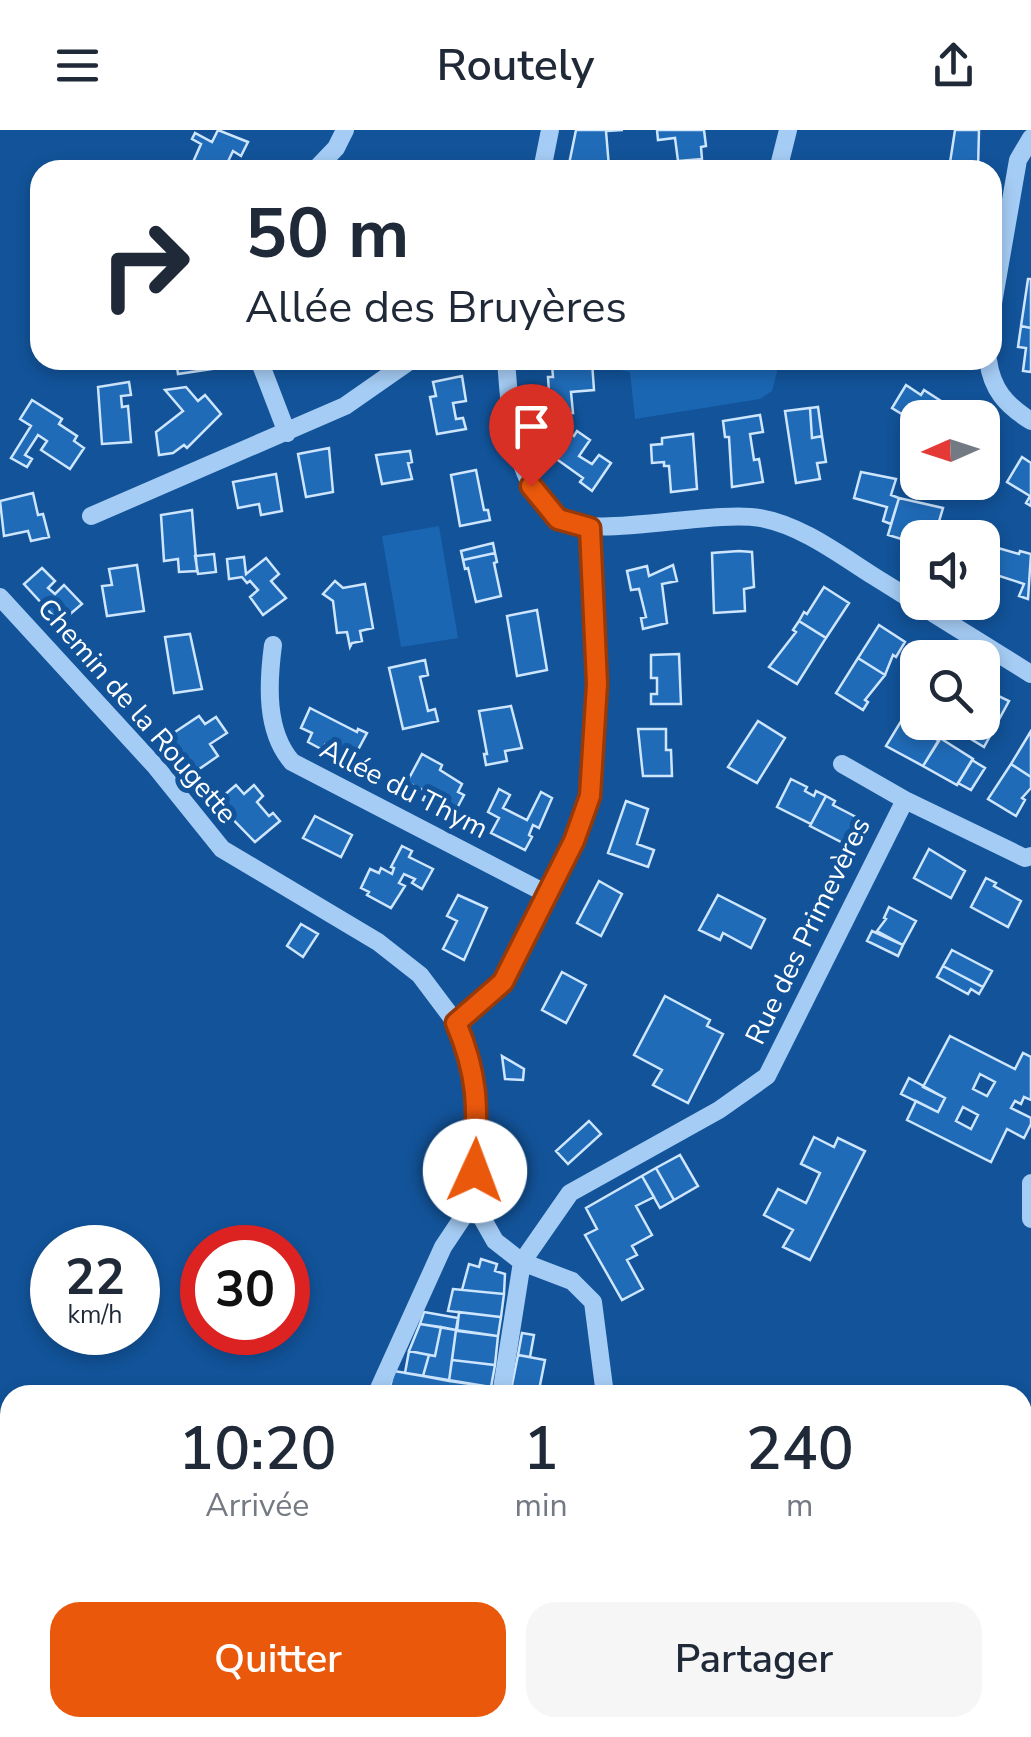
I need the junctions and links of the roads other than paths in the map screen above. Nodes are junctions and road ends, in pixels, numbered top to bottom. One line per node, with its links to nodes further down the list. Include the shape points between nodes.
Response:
1 (346, 130): 5 (street)
2 (550, 130): 6 (street)
3 (788, 130): 7 (street)
4 (1031, 138): 8 (street, via 1018,160)
5 (325, 160)
6 (544, 160)
7 (780, 160)
8 (1002, 252)
9 (263, 370): 14 (street)
10 (397, 370): 14 (street, via 345,406)
11 (507, 370): 16 (street, via 511,420 531,486 558,519)
12 (989, 370): 13 (street, via 1006,405)
13 (1031, 421)
14 (287, 433): 15 (street)
15 (91, 516)
16 (590, 528): 19 (street, via 733,514 764,518 814,540); 23 (street, via 597,684 590,796)
17 (0, 598): 24 (street, Chemin de la Rougette, via 222,849 378,942 420,975)
18 (273, 644): 23 (street, Allée du Thym, via 273,730 292,762)
19 (1031, 674)
20 (842, 764): 21 (street, Rue des Primevères)
21 (905, 800): 22 (street, Rue des Primevères); 28 (street, Rue des Primevères, via 767,1076 570,1193)
22 (1031, 856)
23 (547, 894): 24 (street, via 503,982)
24 (456, 1023): 26 (street, Chemin de la Rougette, via 471,1058 478,1108)
25 (1031, 1183): 27 (street)
26 (474, 1202): 28 (street, via 495,1242); 29 (street, via 442,1246)
27 (1031, 1219)
28 (522, 1262): 30 (street); 31 (street, via 572,1280 593,1302)
29 (380, 1385)
30 (503, 1385)
31 (604, 1385)

